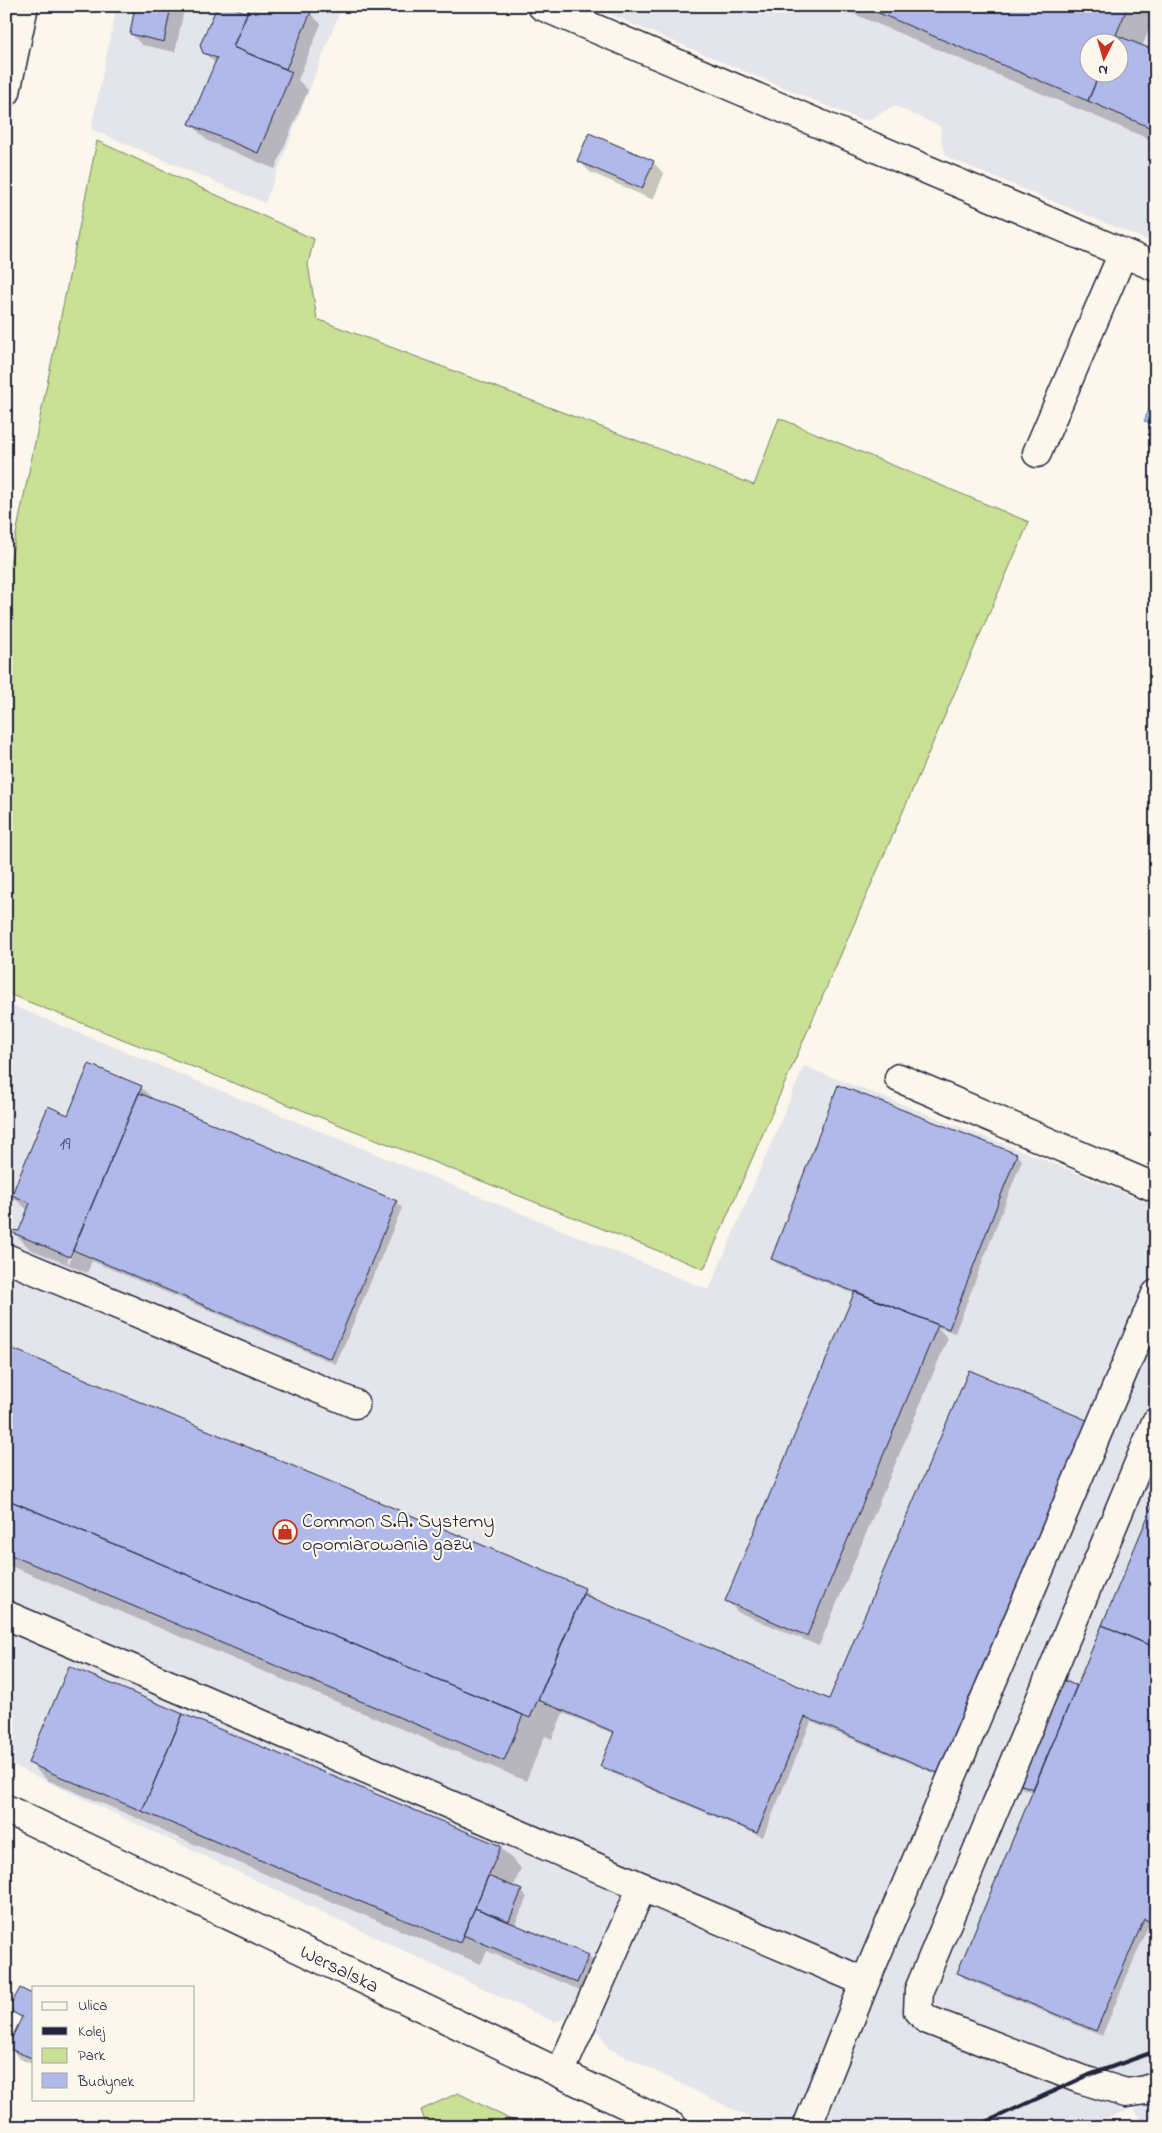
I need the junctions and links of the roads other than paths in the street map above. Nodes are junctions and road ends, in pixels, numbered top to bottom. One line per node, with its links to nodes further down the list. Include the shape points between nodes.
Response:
1 (24, 6): 3 (street)
2 (542, 6): 4 (street)
3 (7, 83)
4 (1123, 253): 5 (street); 6 (street)
5 (1156, 267)
6 (1036, 453)
7 (899, 1078): 8 (street)
8 (1156, 1188)
9 (6, 1258): 11 (street)
10 (1156, 1294): 16 (street)
11 (355, 1404)
12 (1156, 1422): 18 (street, via 919,1990 918,2011 928,2020 1080,2079 1126,2093)
13 (6, 1615): 15 (street)
14 (6, 1809): 17 (street, Wersalska)
15 (642, 1887): 16 (street); 17 (street)
16 (865, 1982): 20 (street)
17 (560, 2073): 19 (street, Wersalska)
18 (1156, 2086)
19 (673, 2127)
20 (807, 2127)

